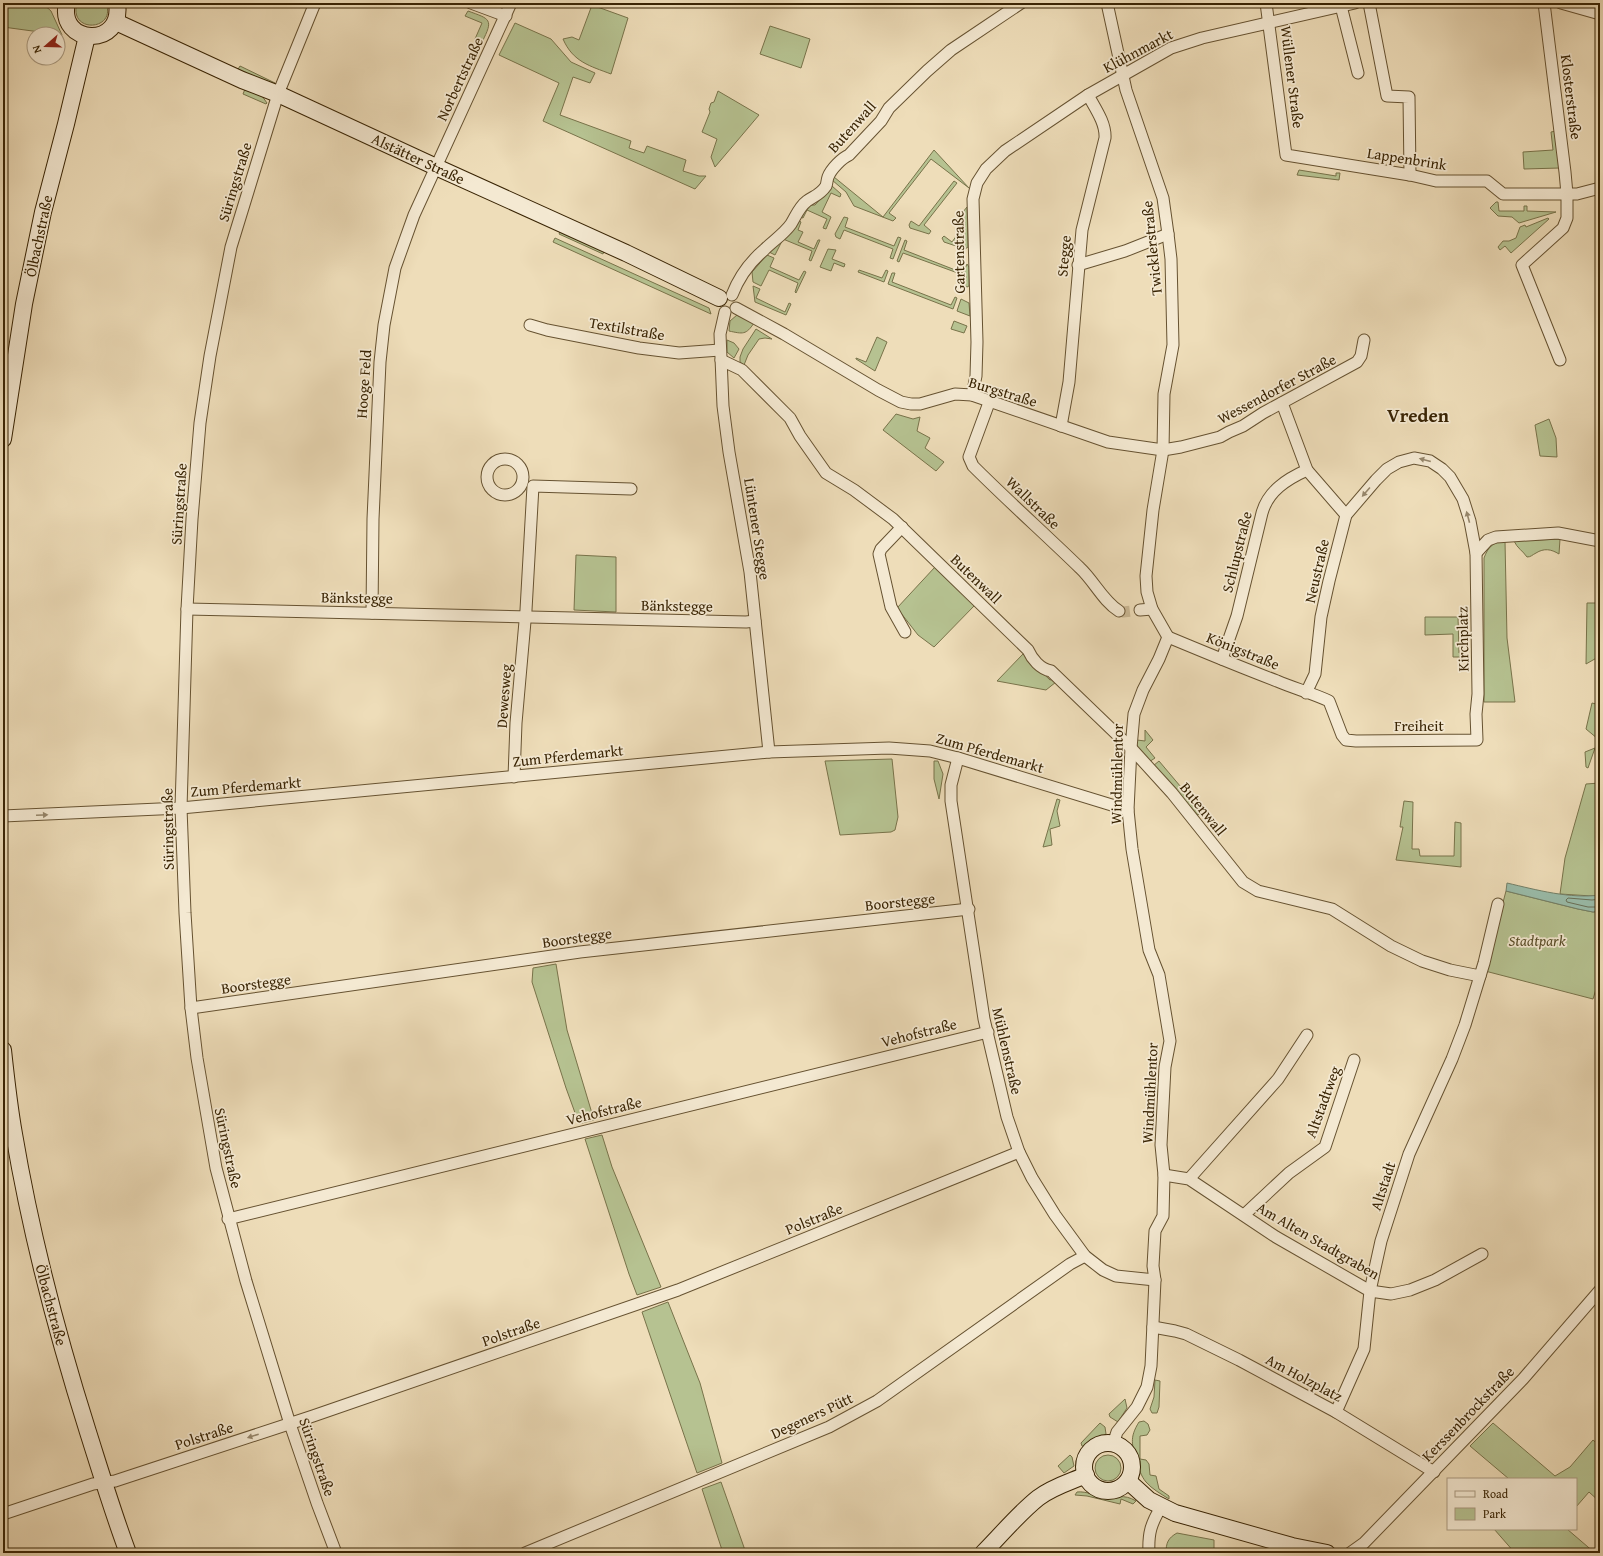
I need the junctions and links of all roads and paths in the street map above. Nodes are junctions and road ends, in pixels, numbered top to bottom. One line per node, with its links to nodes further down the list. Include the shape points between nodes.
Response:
1 (67, 3): 18 (street, via 68,21 76,31)
2 (117, 3): 16 (street)
3 (315, 3): 21 (street, Süringstraße)
4 (471, 3): 15 (street)
5 (511, 3): 15 (street, Norbertstraße)
6 (1021, 3): 31 (street, Butenwall, via 951,50 889,108 881,121 828,175 826,185 816,197 807,201 795,215 792,223 744,272)
7 (1107, 3): 20 (street, Twicklerstraße)
8 (1266, 3): 17 (street, Wüllener Straße)
9 (1355, 3): 13 (street, Klühnmarkt)
10 (1369, 3): 26 (street, via 1387,96 1409,97)
11 (1544, 3): 28 (street, Klosterstraße)
12 (1561, 3): 14 (street)
13 (1341, 6): 17 (street, Klühnmarkt); 19 (street)
14 (1600, 14)
15 (506, 16): 25 (street, Norbertstraße)
16 (116, 22): 18 (street, via 102,35); 21 (street, Alstätter Straße)
17 (1270, 23): 20 (street, Klühnmarkt, via 1202,38 1171,48); 24 (street, Wüllener Straße)
18 (87, 36): 40 (street, Ölbachstraße, via 43,212 24,304)
19 (1358, 73)
20 (1123, 75): 22 (street, Klühnmarkt); 29 (street, Twicklerstraße, via 1131,108 1163,198)
21 (278, 94): 25 (street, Alstätter Straße); 51 (street, Süringstraße, via 231,247 210,356 200,423)
22 (1088, 95): 23 (street, Klühnmarkt); 30 (street, Stegge, via 1106,132 1083,223)
23 (1031, 133): 36 (street, Gartenstraße, via 1005,150 986,169 974,193 977,342 976,376)
24 (1286, 155): 26 (street, Lappenbrink)
25 (436, 167): 31 (street, Alstätter Straße, via 626,253); 55 (street, Hooge Feld, via 414,215 395,268 384,325 377,421)
26 (1410, 175): 28 (street, Lappenbrink, via 1436,181 1487,181 1503,194)
27 (1600, 188): 28 (street, Lappenbrink)
28 (1567, 194): 35 (street, Klosterstraße, via 1567,218 1563,228 1522,265)
29 (1168, 234): 30 (street, via 1125,251); 41 (street, Twicklerstraße, via 1173,345 1164,394)
30 (1078, 265): 39 (street, Stegge, via 1069,382)
31 (726, 302): 34 (street, Lüntener Stegge, via 720,334); 36 (street, Burgstraße, via 731,312 736,308 902,402 920,404 955,394)
32 (530, 325): 34 (street, Textilstraße, via 639,348)
33 (1364, 340): 38 (street, Wessendorfer Straße, via 1357,362)
34 (720, 355): 48 (street, Butenwall, via 742,370 790,418 826,472); 57 (street, Lüntener Stegge, via 729,452 750,572)
35 (1560, 360)
36 (972, 395): 37 (street, Burgstraße)
37 (990, 400): 39 (street, Burgstraße); 54 (street, Wallstraße, via 969,457 973,466 1081,570)
38 (1282, 403): 41 (street, Wessendorfer Straße, via 1220,436); 42 (street)
39 (1061, 426): 41 (street, Burgstraße, via 1108,442)
40 (3, 439)
41 (1163, 450): 52 (street, Twicklerstraße, via 1146,576)
42 (1307, 470): 47 (street); 60 (street, Schlupstraße, via 1277,488 1266,500 1237,616)
43 (1387, 470): 47 (street, Neustraße, one-way to 47); 50 (street, Kirchplatz, one-way to 43, via 1463,499 1455,483 1442,469 1430,462 1414,458 1399,462)
44 (521, 485): 45 (street)
45 (533, 486): 46 (street); 56 (street)
46 (631, 489)
47 (1346, 515): 61 (street, Neustraße, via 1321,617 1316,674)
48 (902, 527): 58 (street, via 879,554 891,607); 64 (street, Butenwall, via 1028,650 1044,670 1050,671)
49 (1600, 541): 50 (street, via 1558,533 1496,537 1488,540)
50 (1476, 553): 62 (street, Kirchplatz)
51 (187, 609): 55 (street, Bänkstegge); 68 (street, Süringstraße)
52 (1152, 609): 53 (street); 59 (street, Twicklerstraße)
53 (1140, 610)
54 (1119, 611)
55 (372, 613): 56 (street, Bänkstegge)
56 (526, 617): 57 (street, Bänkstegge); 67 (street, Dewesweg, via 516,723)
57 (755, 621): 65 (street, Lüntener Stegge)
58 (905, 632)
59 (1168, 637): 60 (street, Königstraße); 64 (street, Windmühlentor, via 1134,714)
60 (1222, 659): 61 (street, Königstraße)
61 (1306, 693): 63 (street, Königstraße, via 1329,701)
62 (1476, 724): 63 (street, Freiheit, via 1477,740)
63 (1346, 740)
64 (1131, 748): 69 (street, Windmühlentor); 73 (street, Butenwall, via 1172,793 1243,882 1258,891 1332,909 1391,946 1422,961)
65 (769, 752): 66 (street, Zum Pferdemarkt, via 889,748 930,751); 67 (street, Zum Pferdemarkt)
66 (958, 758): 69 (street, Zum Pferdemarkt); 72 (street, Mühlenstraße, via 951,785 951,801)
67 (514, 777): 68 (street, Zum Pferdemarkt)
68 (181, 808): 70 (street, Zum Pferdemarkt, one-way to 68); 74 (street, Süringstraße)
69 (1128, 810): 80 (street, Windmühlentor, via 1149,950 1159,975 1170,1041 1165,1068 1161,1145)
70 (3, 816)
71 (1498, 904): 73 (street)
72 (969, 909): 74 (street, Boorstegge, via 580,952); 75 (street, Mühlenstraße, via 975,964)
73 (1480, 976): 88 (street, Altstadt, via 1452,1059 1409,1154 1382,1241)
74 (191, 1008): 83 (street, Süringstraße, via 205,1111)
75 (988, 1032): 79 (street, Mühlenstraße, via 1007,1117); 83 (street, Vehofstraße)
76 (1307, 1035): 81 (street, via 1278,1079)
77 (3, 1050): 96 (street, Ölbachstraße, via 14,1132 42,1272 64,1356)
78 (1354, 1060): 82 (street, Altstadtweg, via 1325,1147 1289,1173)
79 (1019, 1152): 85 (street, Mühlenstraße, via 1055,1215); 91 (street, Polstraße, via 678,1290)
80 (1164, 1175): 81 (street, Am Alten Stadtgraben); 86 (street, Windmühlentor, via 1163,1216 1155,1231)
81 (1189, 1179): 82 (street, Am Alten Stadtgraben)
82 (1244, 1215): 88 (street, Am Alten Stadtgraben, via 1276,1237)
83 (228, 1219): 91 (street, Süringstraße)
84 (1482, 1254): 88 (street, Am Alten Stadtgraben, via 1435,1280 1410,1290 1391,1294)
85 (1084, 1256): 86 (street, Mühlenstraße, via 1116,1276); 101 (street, Degeners Pütt, via 852,1416 803,1439)
86 (1155, 1280): 89 (street, Windmühlentor)
87 (1600, 1290): 93 (street, Kerssenbrockstraße, via 1523,1378)
88 (1370, 1291): 90 (street, Altstadt, via 1364,1349)
89 (1153, 1327): 90 (street, Am Holzplatz, via 1186,1334); 92 (street, Windmühlentor, via 1147,1387 1142,1400 1118,1432)
90 (1336, 1412): 93 (street, Am Holzplatz)
91 (290, 1424): 96 (street, Polstraße, one-way to 96); 100 (street, Süringstraße, via 316,1503)
92 (1113, 1444): 94 (street, via 1106,1443 1093,1449 1085,1461); 95 (street, via 1125,1450 1132,1462)
93 (1434, 1472): 105 (street, Kerssenbrockstraße, via 1364,1543)
94 (1086, 1475): 95 (street, via 1090,1483 1105,1491 1114,1491); 102 (street, via 1039,1497)
95 (1128, 1481): 97 (street)
96 (104, 1482): 98 (street, Polstraße); 99 (street, Ölbachstraße)
97 (1161, 1507): 103 (street, via 1150,1528); 104 (street, via 1292,1546)
98 (3, 1514)
99 (128, 1553)
100 (336, 1553)
101 (525, 1553)
102 (983, 1553)
103 (1149, 1553)
104 (1327, 1553)
105 (1350, 1553)

